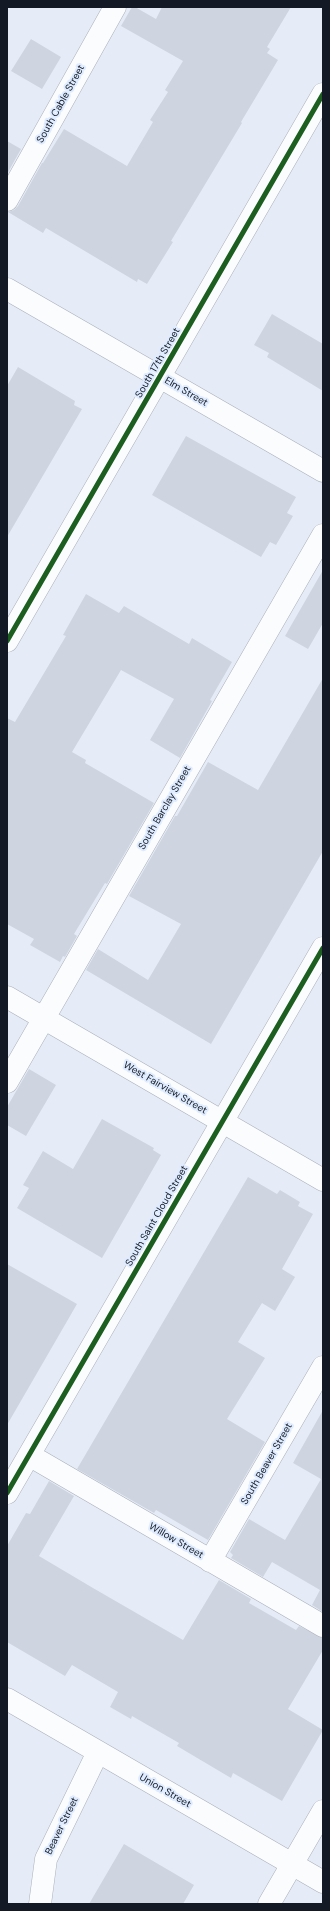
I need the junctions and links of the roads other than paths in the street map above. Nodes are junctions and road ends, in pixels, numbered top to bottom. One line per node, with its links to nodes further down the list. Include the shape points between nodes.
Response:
1 (115, 7): 3 (street, South Cable Street)
2 (323, 94): 5 (street, South 17th Street)
3 (7, 200)
4 (7, 289): 5 (street, Elm Street)
5 (160, 377): 6 (street, Elm Street); 8 (street, South 17th Street)
6 (323, 471)
7 (323, 535): 11 (street, South Barclay Street)
8 (7, 641)
9 (323, 948): 13 (street, South Saint Cloud Street)
10 (7, 997): 11 (street, West Fairview Street)
11 (44, 1018): 12 (street, South Barclay Street); 13 (street, West Fairview Street)
12 (7, 1082)
13 (222, 1122): 14 (street, West Fairview Street); 16 (street, South Saint Cloud Street)
14 (323, 1180)
15 (323, 1368): 18 (street, South Beaver Street)
16 (29, 1455): 17 (street, South Saint Cloud Street); 18 (street, Willow Street)
17 (7, 1493)
18 (210, 1561): 19 (street, Willow Street)
19 (323, 1626)
20 (7, 1699): 21 (street, Union Street)
21 (98, 1752): 23 (street, Union Street); 25 (street, Beaver Street, via 46,1859)
22 (323, 1811): 23 (street)
23 (292, 1864): 24 (street, Union Street); 26 (street)
24 (323, 1882)
25 (40, 1904)
26 (269, 1904)

